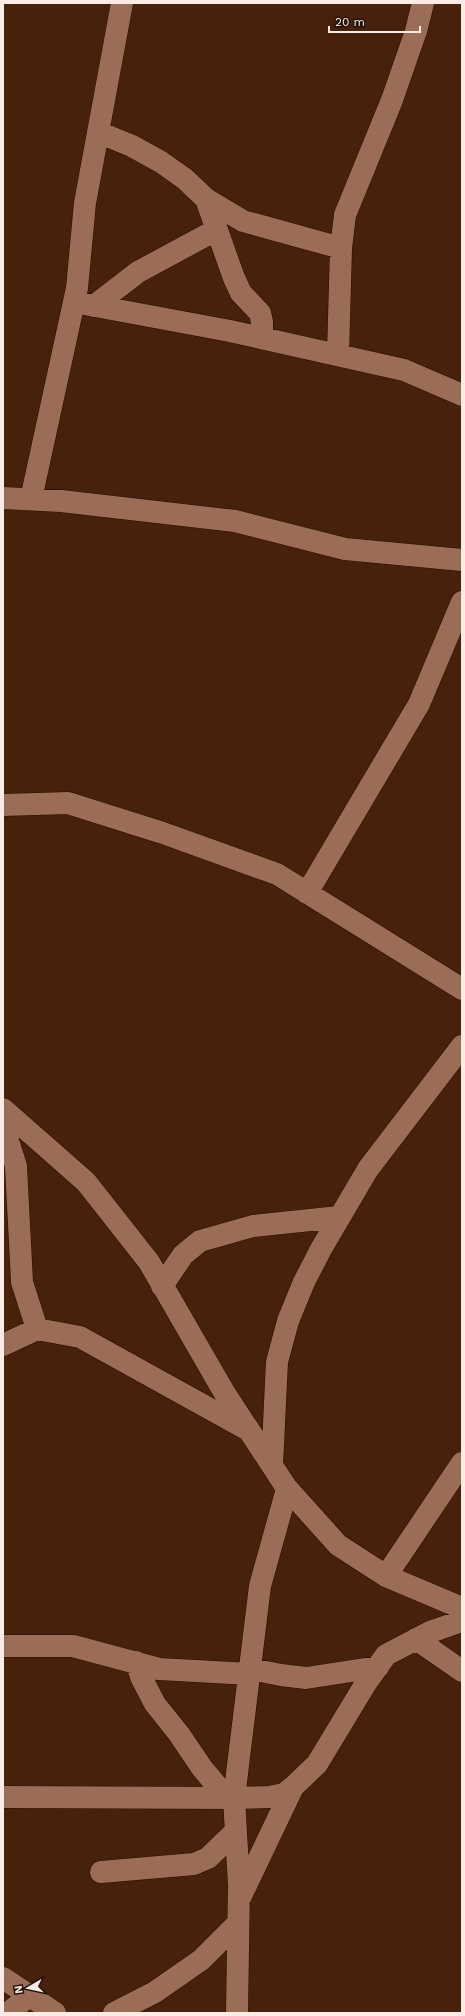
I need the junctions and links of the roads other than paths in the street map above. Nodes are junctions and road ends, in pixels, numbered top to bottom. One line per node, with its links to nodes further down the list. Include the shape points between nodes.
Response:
1 (122, 3): 3 (street)
2 (423, 3): 6 (street, via 392,100 345,215)
3 (98, 132): 4 (street, via 161,162 185,179); 7 (street, via 85,203)
4 (206, 199): 5 (street); 6 (street, via 242,221)
5 (216, 230): 7 (street); 8 (street, via 241,293 260,313)
6 (341, 248): 9 (street)
7 (84, 304): 8 (street); 12 (street)
8 (262, 338): 9 (street)
9 (338, 355): 10 (street, via 404,370)
10 (462, 395)
11 (3, 498): 12 (street)
12 (31, 499): 13 (street, via 235,521 345,549)
13 (462, 560)
14 (462, 602): 16 (street, via 419,704)
15 (3, 805): 16 (street, via 68,803 163,833 278,874)
16 (307, 893): 17 (street)
17 (462, 989)
18 (462, 1046): 21 (street, via 368,1168)
19 (3, 1110): 22 (street, via 86,1182 148,1262)
20 (3, 1125): 23 (street, via 16,1166 22,1282)
21 (339, 1217): 22 (street, via 253,1226 200,1241 183,1256); 27 (street, via 304,1282 288,1321 277,1362)
22 (162, 1286): 25 (street)
23 (37, 1329): 24 (street); 25 (street, via 80,1337)
24 (3, 1345)
25 (249, 1431): 27 (street)
26 (462, 1464): 29 (street)
27 (272, 1465): 28 (street)
28 (288, 1489): 29 (street, via 338,1545); 36 (street, via 260,1586)
29 (386, 1576): 30 (street)
30 (462, 1608)
31 (462, 1621): 32 (street, via 430,1632)
32 (416, 1640): 35 (street, via 386,1655); 37 (street)
33 (3, 1646): 34 (street, via 73,1646)
34 (136, 1662): 36 (street, via 159,1669); 40 (street, via 155,1704 180,1734 202,1768)
35 (378, 1667): 36 (street, via 306,1678); 38 (street, via 317,1764)
36 (251, 1671): 40 (street)
37 (462, 1671)
38 (293, 1787): 40 (street, via 284,1794 269,1797); 43 (street)
39 (3, 1797): 40 (street)
40 (231, 1798): 41 (street)
41 (236, 1831): 42 (street, via 208,1858 194,1864); 43 (street)
42 (101, 1872)
43 (238, 1913): 48 (street, via 201,1960 155,1992); 49 (street)
44 (3, 1978): 45 (street)
45 (29, 1996): 46 (street); 47 (street)
46 (8, 2013)
47 (55, 2013)
48 (114, 2013)
49 (237, 2013)

